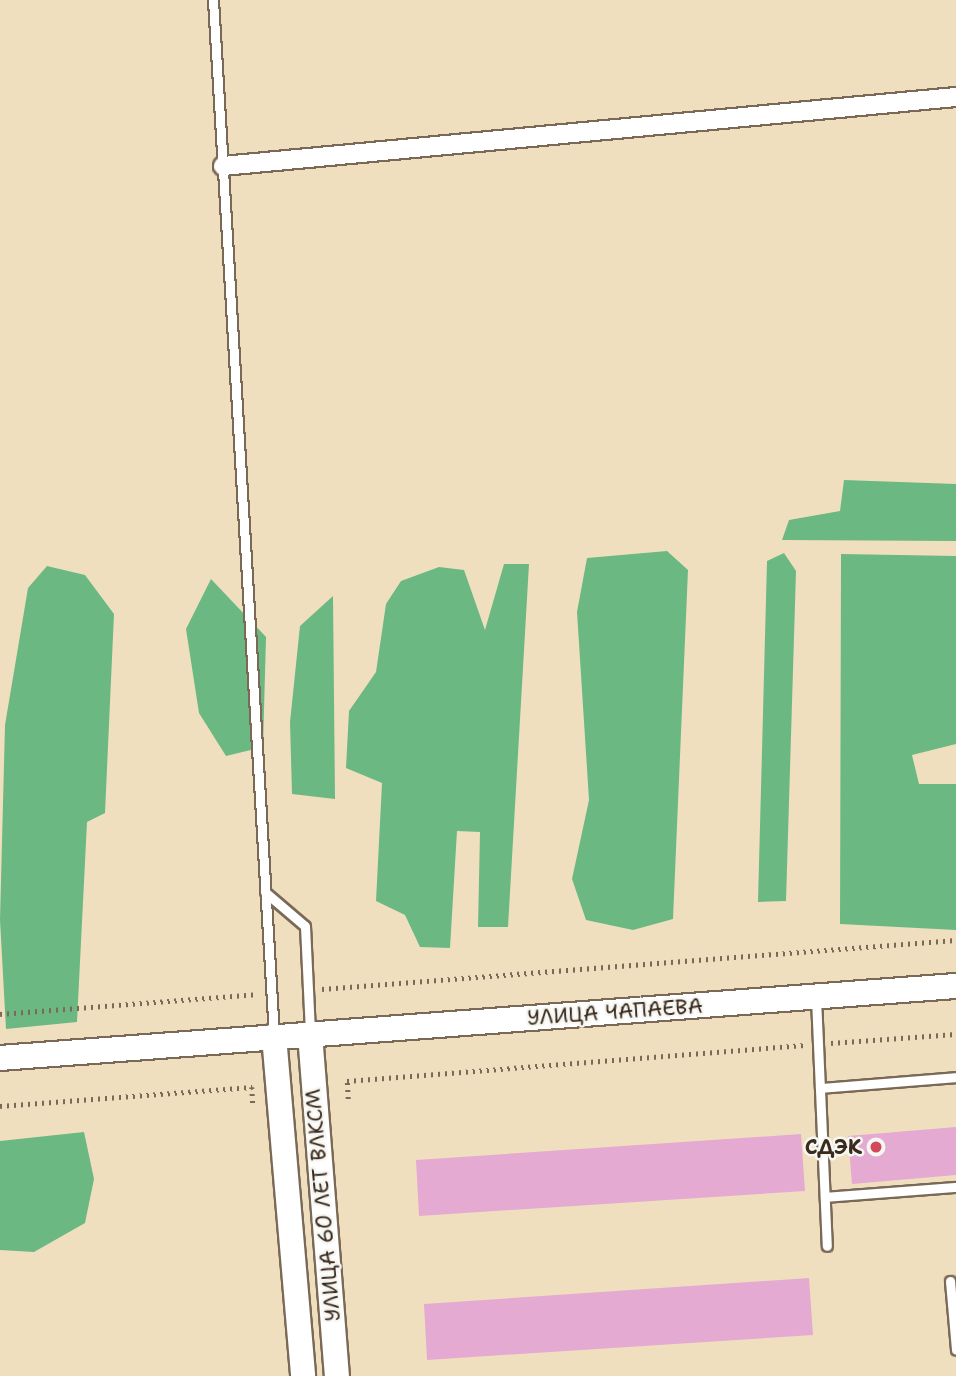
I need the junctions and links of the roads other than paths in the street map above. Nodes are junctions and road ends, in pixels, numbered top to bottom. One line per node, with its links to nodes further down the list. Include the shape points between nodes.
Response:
1 (213, 0): 3 (lane)
2 (956, 97): 3 (street)
3 (223, 166): 4 (lane)
4 (265, 892): 7 (lane, via 305,926); 8 (lane)
5 (956, 986): 6 (main road, УЛИЦА ЧАПАЕВА)
6 (816, 996): 7 (main road, УЛИЦА ЧАПАЕВА); 11 (lane)
7 (310, 1034): 8 (main road, УЛИЦА ЧАПАЕВА); 18 (main road, УЛИЦА 60 ЛЕТ ВЛКСМ)
8 (274, 1036): 9 (main road, УЛИЦА ЧАПАЕВА); 17 (main road, УЛИЦА 60 ЛЕТ ВЛКСМ)
9 (0, 1058)
10 (956, 1077): 11 (lane)
11 (820, 1088): 13 (lane)
12 (956, 1187): 13 (lane)
13 (825, 1197): 14 (lane)
14 (827, 1247)
15 (950, 1281): 16 (lane)
16 (956, 1350)
17 (303, 1376)
18 (337, 1376)

